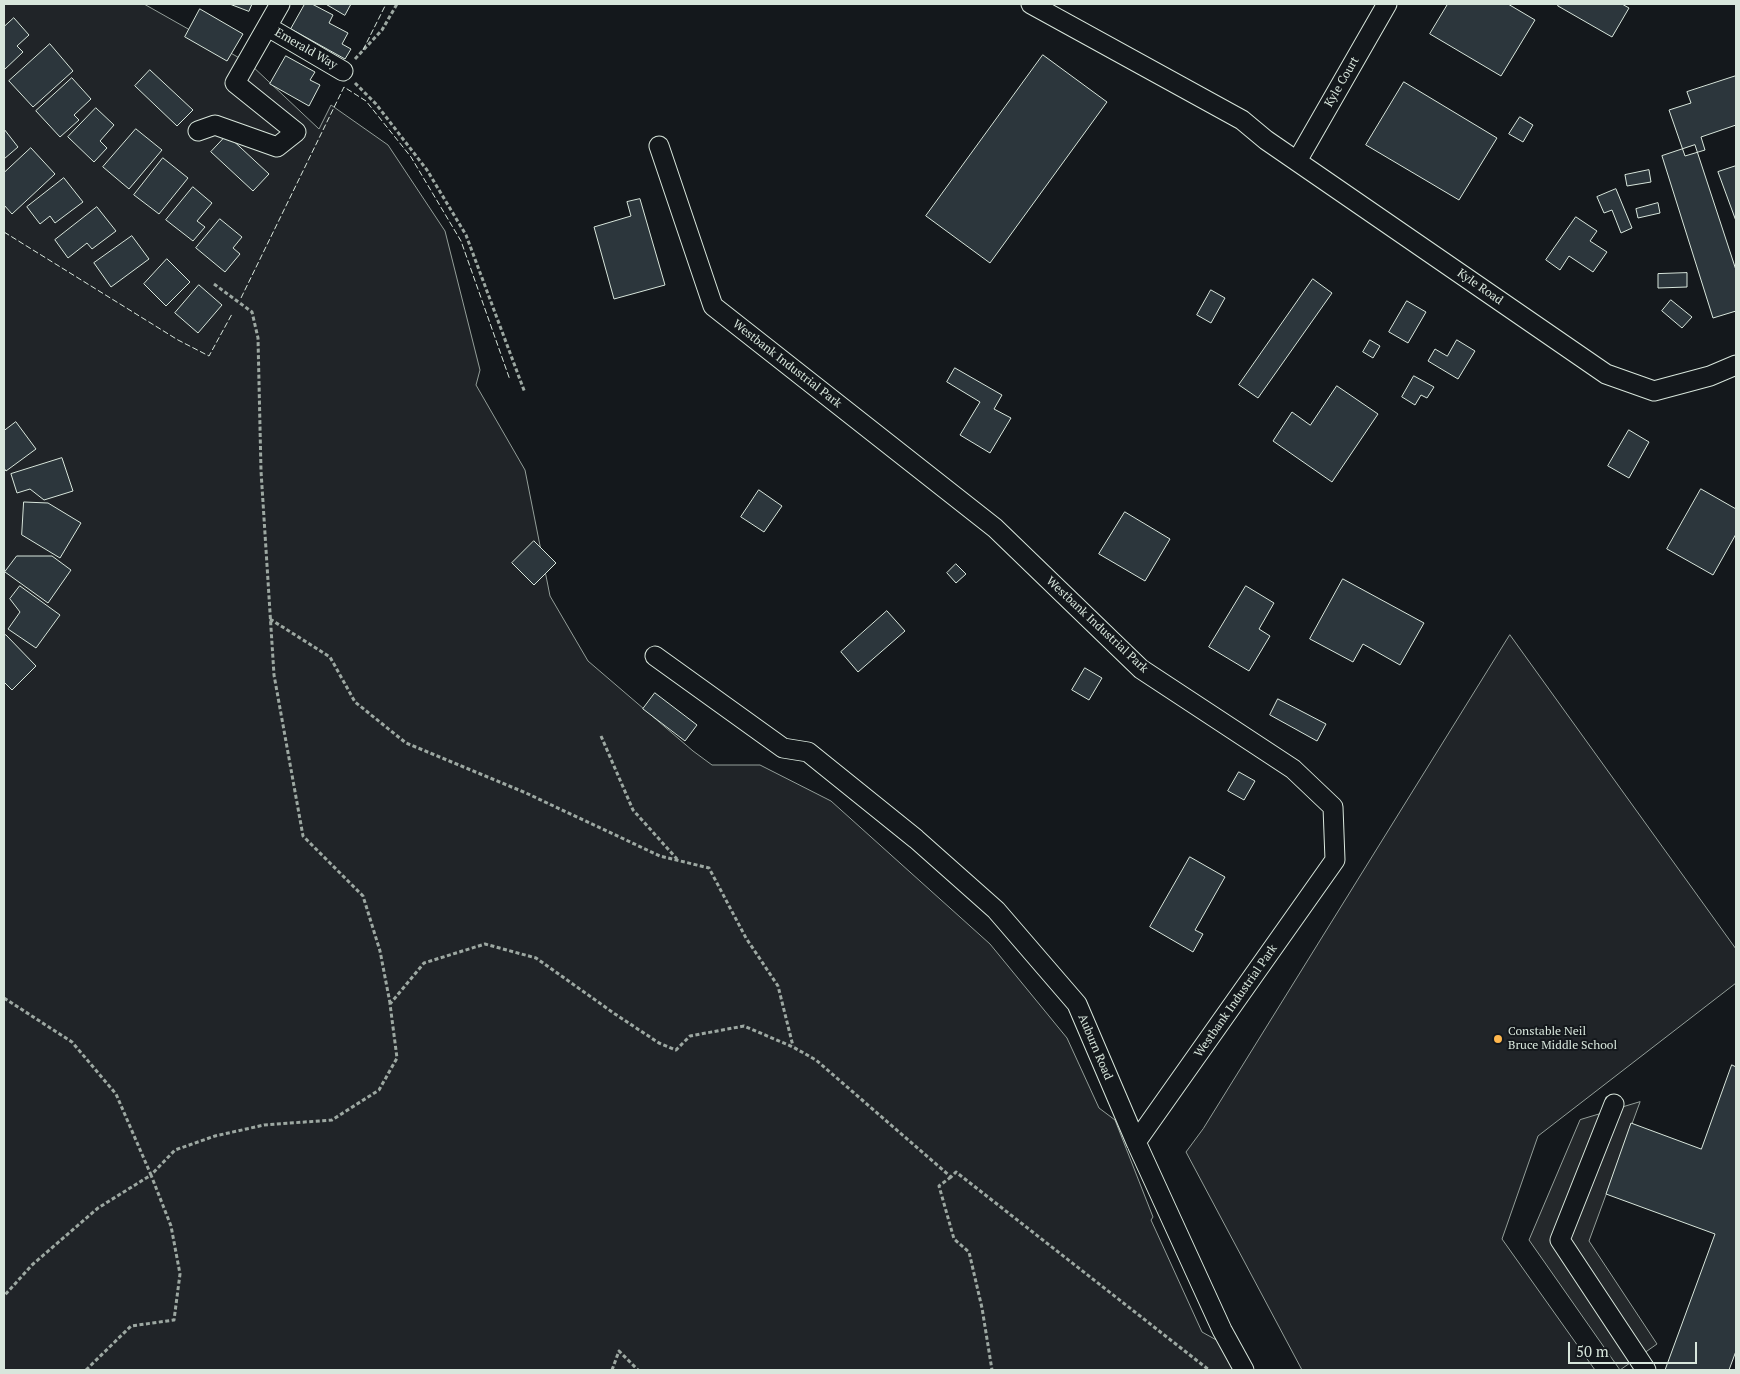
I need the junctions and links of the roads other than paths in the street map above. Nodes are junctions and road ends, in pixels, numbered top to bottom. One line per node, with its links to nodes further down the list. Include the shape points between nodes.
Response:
1 (280, 4): 4 (street, Emerald Way)
2 (1031, 4): 8 (street, Kyle Road, via 1242,120)
3 (1386, 4): 8 (street, Kyle Court)
4 (268, 27): 5 (street, Emerald Way); 6 (street, Emerald Way, via 235,83 296,132 277,147 215,125)
5 (343, 71)
6 (198, 131)
7 (659, 146): 12 (street, Westbank Industrial Park, via 713,306 995,528 1141,669 1293,769 1333,807 1335,860)
8 (1297, 161): 9 (street, Kyle Road, via 1606,374 1654,392)
9 (1736, 365)
10 (655, 656): 12 (street, Auburn Road, via 783,748 808,752 916,839 996,910 1077,1004)
11 (1614, 1104): 14 (street, via 1560,1240)
12 (1136, 1142): 13 (street, Auburn Road, via 1222,1330)
13 (1244, 1370)
14 (1646, 1370)

